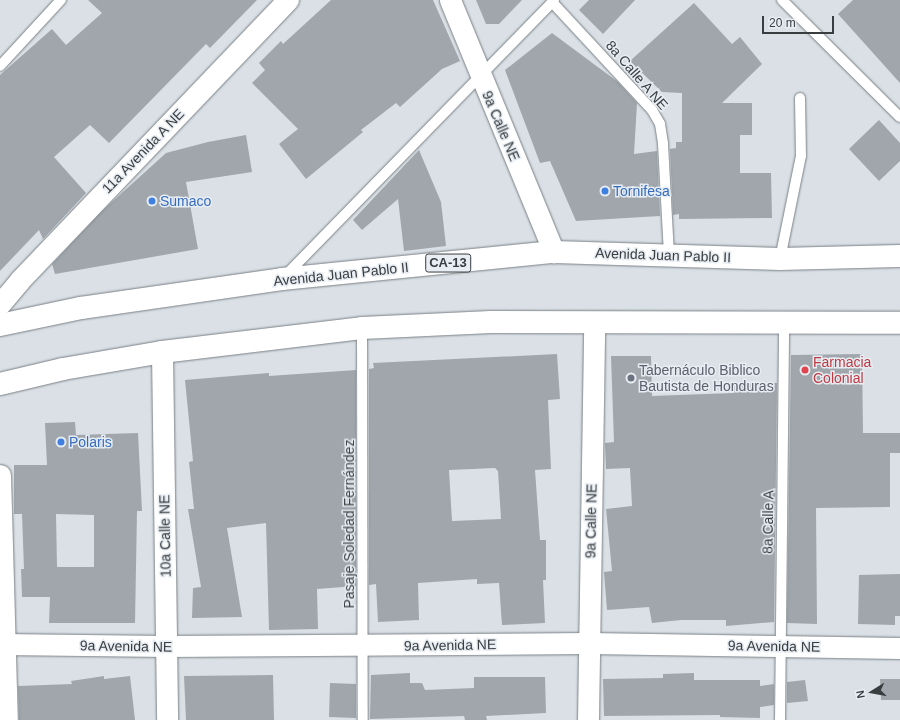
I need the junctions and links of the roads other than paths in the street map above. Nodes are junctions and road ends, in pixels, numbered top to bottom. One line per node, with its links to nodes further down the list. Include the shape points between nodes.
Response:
1 (61, 0): 6 (lane)
2 (288, 0): 15 (street, 11a Avenida A NE)
3 (450, 0): 7 (street, 9a Calle NE)
4 (782, 0): 9 (lane)
5 (553, 1): 7 (lane); 11 (lane, 8a Calle A NE, via 652,110 660,124)
6 (0, 66)
7 (480, 76): 10 (street, 9a Calle NE); 14 (lane)
8 (800, 98): 13 (lane, via 801,156)
9 (900, 117)
10 (554, 252): 11 (highway, Avenida Juan Pablo II / CA-13); 14 (highway, Avenida Juan Pablo II / CA-13)
11 (669, 254): 13 (highway, Avenida Juan Pablo II / CA-13)
12 (900, 256): 13 (highway, Avenida Juan Pablo II / CA-13)
13 (780, 259)
14 (282, 279): 19 (highway, Avenida Juan Pablo II / CA-13, via 81,308)
15 (0, 304)
16 (594, 323): 17 (highway); 20 (highway, via 492,322); 24 (street, 9a Calle NE)
17 (784, 324): 18 (highway); 28 (lane, 8a Calle A)
18 (900, 324)
19 (0, 325)
20 (362, 328): 21 (highway); 27 (lane, Pasaje Soledad Fernández)
21 (162, 352): 22 (highway, via 63,369); 26 (street, 10a Calle NE)
22 (0, 384)
23 (0, 475): 25 (street)
24 (589, 643): 27 (street, 9a Avenida NE); 28 (street, 9a Avenida NE); 33 (street, 9a Calle NE)
25 (3, 644): 26 (street, 9a Avenida NE); 30 (street)
26 (167, 646): 27 (street, 9a Avenida NE); 31 (street, 10a Calle NE)
27 (363, 646): 32 (lane, Pasaje Soledad Fernández)
28 (781, 646): 29 (street, 9a Avenida NE); 34 (lane, 8a Calle A)
29 (900, 648)
30 (8, 720)
31 (167, 720)
32 (363, 720)
33 (588, 720)
34 (780, 720)

